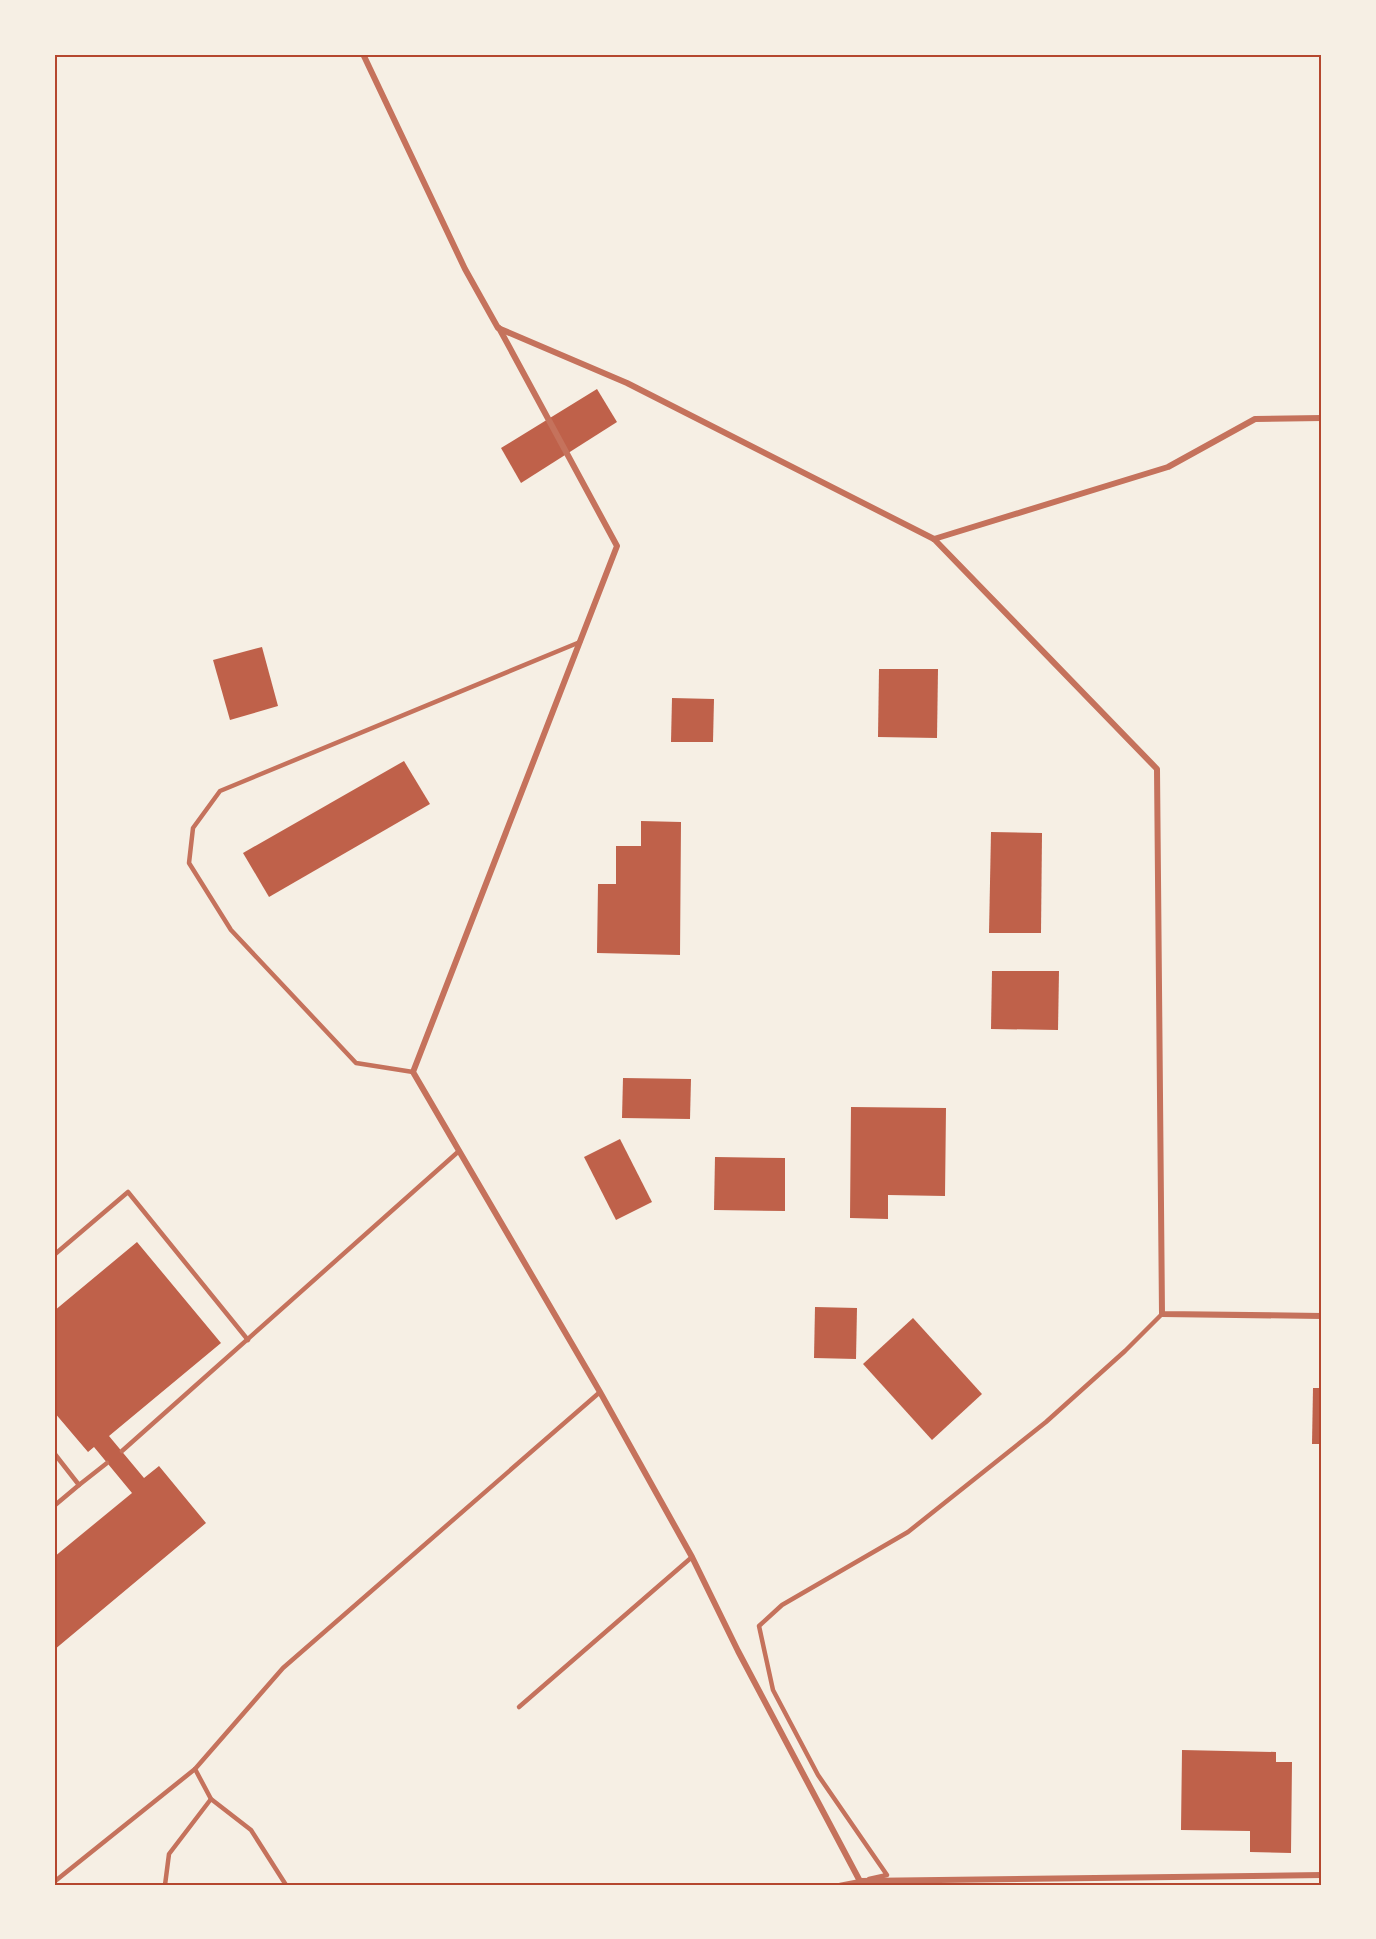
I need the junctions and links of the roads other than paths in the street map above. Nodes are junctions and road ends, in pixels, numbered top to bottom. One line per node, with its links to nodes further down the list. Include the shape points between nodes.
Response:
1 (363, 54): 2 (street, via 465,269)
2 (498, 328): 4 (street, via 627,382); 5 (street, via 617,546)
3 (1322, 418): 4 (street, via 1255,419 1168,467)
4 (934, 539): 9 (street, via 1157,769)
5 (580, 642): 6 (street); 6 (lane, via 220,791 193,828 189,863 231,930 356,1063)
6 (413, 1072): 7 (street)
7 (459, 1151): 11 (lane); 12 (street)
8 (54, 1255): 11 (lane, via 128,1192)
9 (1162, 1314): 10 (street); 24 (lane, via 1046,1422 908,1532 782,1605 759,1626 773,1690 818,1775 887,1875)
10 (1322, 1316)
11 (248, 1340): 13 (lane)
12 (600, 1392): 18 (street); 20 (lane, via 283,1668)
13 (122, 1451)
14 (54, 1453): 16 (lane)
15 (107, 1463): 16 (lane)
16 (79, 1485): 17 (lane)
17 (54, 1506)
18 (692, 1557): 19 (lane); 24 (street)
19 (519, 1707)
20 (195, 1769): 21 (lane); 23 (lane)
21 (211, 1799): 25 (lane, via 169,1854); 26 (lane, via 251,1830)
22 (1322, 1875): 24 (street)
23 (54, 1882)
24 (861, 1883): 27 (lane)
25 (165, 1885)
26 (286, 1885)
27 (840, 1885)

